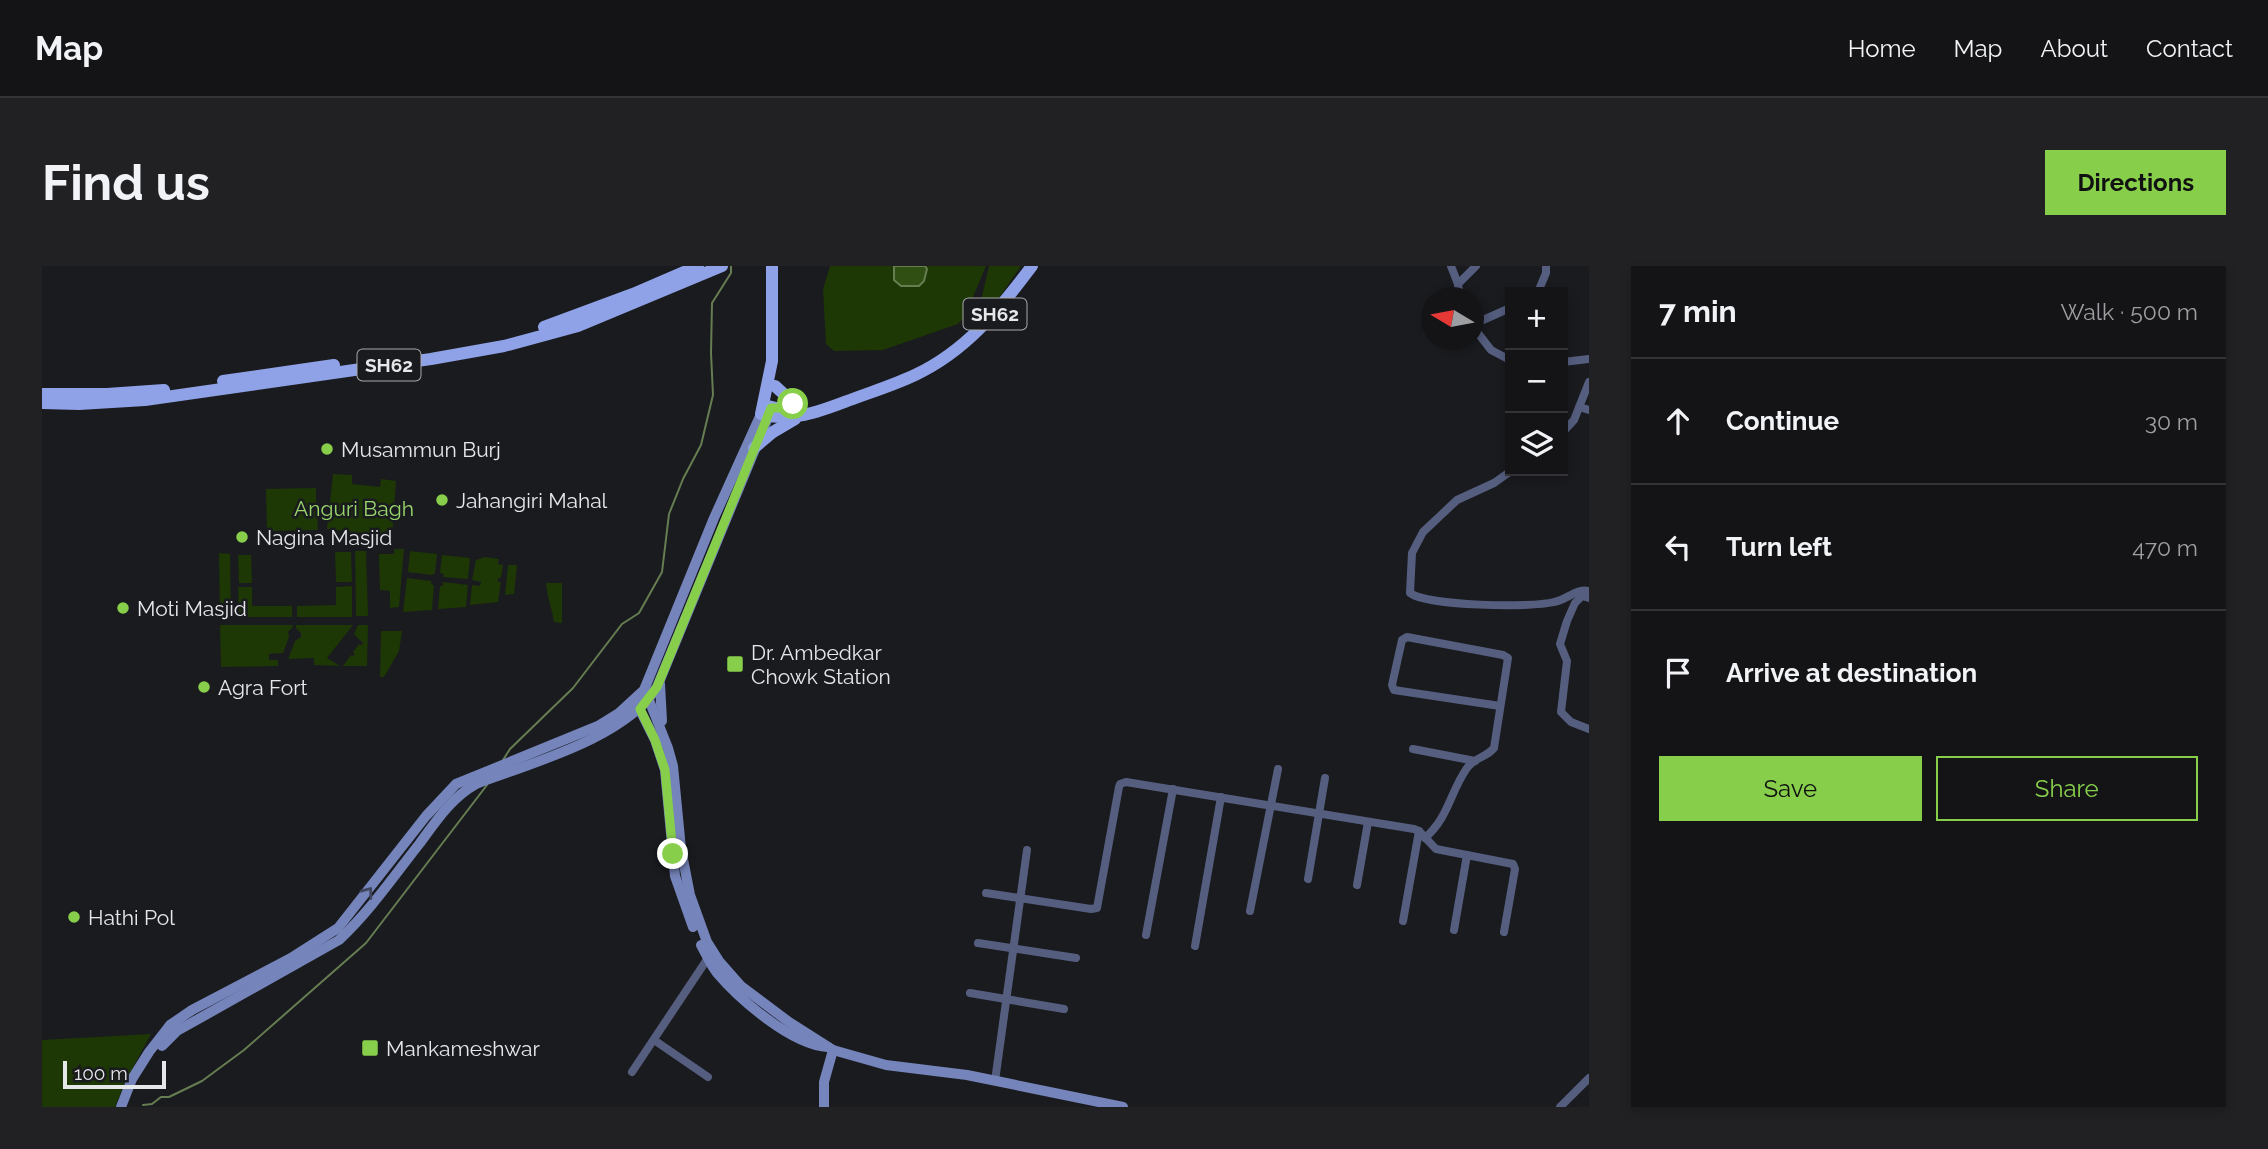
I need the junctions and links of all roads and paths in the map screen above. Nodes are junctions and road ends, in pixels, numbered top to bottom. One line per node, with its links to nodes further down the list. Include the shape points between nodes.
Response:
1 (698, 266): 20 (main road, SH62, via 537,330 478,344 172,390)
2 (722, 266): 21 (main road, SH62, via 578,326 504,346 145,400)
3 (772, 266): 16 (main road)
4 (1032, 266): 25 (main road, SH62, via 999,310 951,355)
5 (1451, 266): 8 (street)
6 (1476, 266): 8 (street)
7 (1546, 266): 10 (street)
8 (1458, 284): 9 (street)
9 (1458, 287)
10 (1540, 287)
11 (1505, 310): 12 (street)
12 (1484, 321)
13 (1484, 340): 14 (street)
14 (1505, 357)
15 (1589, 359): 17 (street)
16 (772, 361): 19 (main road); 24 (main road)
17 (1568, 361)
18 (1589, 382): 22 (street)
19 (775, 386): 24 (main road); 25 (main road)
20 (42, 394)
21 (42, 403)
22 (1579, 407): 23 (street); 26 (street)
23 (1589, 410)
24 (766, 411): 25 (main road, SH62); 27 (main road); 32 (main road, via 714,518)
25 (799, 412): 27 (main road)
26 (1568, 428)
27 (754, 448): 31 (main road)
28 (1505, 475): 29 (street, via 1457,500 1423,532 1412,553 1410,593 1449,602 1526,606)
29 (1589, 591)
30 (1589, 598): 36 (street, via 1582,596 1575,603 1560,644 1567,661 1561,712)
31 (660, 682): 32 (main road); 38 (main road)
32 (647, 695): 33 (main road); 38 (main road)
33 (638, 705): 35 (main road); 37 (main road); 40 (main road)
34 (1500, 706): 34 (street, via 1506,656 1407,637 1402,640 1394,690); 41 (street, via 1494,748)
35 (617, 724): 37 (main road, via 632,722); 40 (main road)
36 (1589, 729)
37 (651, 731): 65 (main road, via 665,770 675,876)
38 (664, 736): 71 (main road, via 676,782 686,881 707,942 740,986)
39 (1413, 749): 41 (street)
40 (545, 753): 59 (main road, via 456,784)
41 (1475, 761): 49 (street, via 1440,824)
42 (1278, 769): 46 (street)
43 (1325, 778): 47 (street)
44 (1173, 789): 45 (street); 55 (street, via 1120,784 1097,908); 61 (street)
45 (1221, 797): 46 (street); 63 (street)
46 (1271, 805): 47 (street); 56 (street)
47 (1319, 813): 48 (street); 52 (street)
48 (1368, 822): 49 (street); 53 (street)
49 (1422, 835): 51 (street, via 1436,849); 57 (street)
50 (1027, 850): 55 (street)
51 (1467, 855): 58 (street); 60 (street, via 1515,866)
52 (1308, 878)
53 (1357, 885)
54 (986, 893): 55 (street)
55 (1020, 899): 64 (street)
56 (1250, 911)
57 (1403, 921)
58 (1454, 930)
59 (341, 932): 76 (main road, via 170,1025 132,1079); 77 (main road, via 329,947 177,1031 142,1075)
60 (1504, 932)
61 (1146, 935)
62 (978, 943): 64 (street)
63 (1195, 946)
64 (1013, 948): 66 (street); 68 (street)
65 (708, 958): 70 (street); 71 (main road, via 733,989 767,1018 815,1047)
66 (1076, 958)
67 (970, 993): 68 (street)
68 (1006, 999): 69 (street); 74 (street)
69 (1065, 1009)
70 (654, 1040): 72 (street); 73 (street)
71 (830, 1049): 74 (main road, via 886,1065); 78 (main road)
72 (632, 1072)
73 (708, 1077)
74 (995, 1081): 79 (main road)
75 (1587, 1082): 80 (street)
76 (121, 1107)
77 (130, 1107)
78 (824, 1107)
79 (1123, 1107)
80 (1560, 1107)

